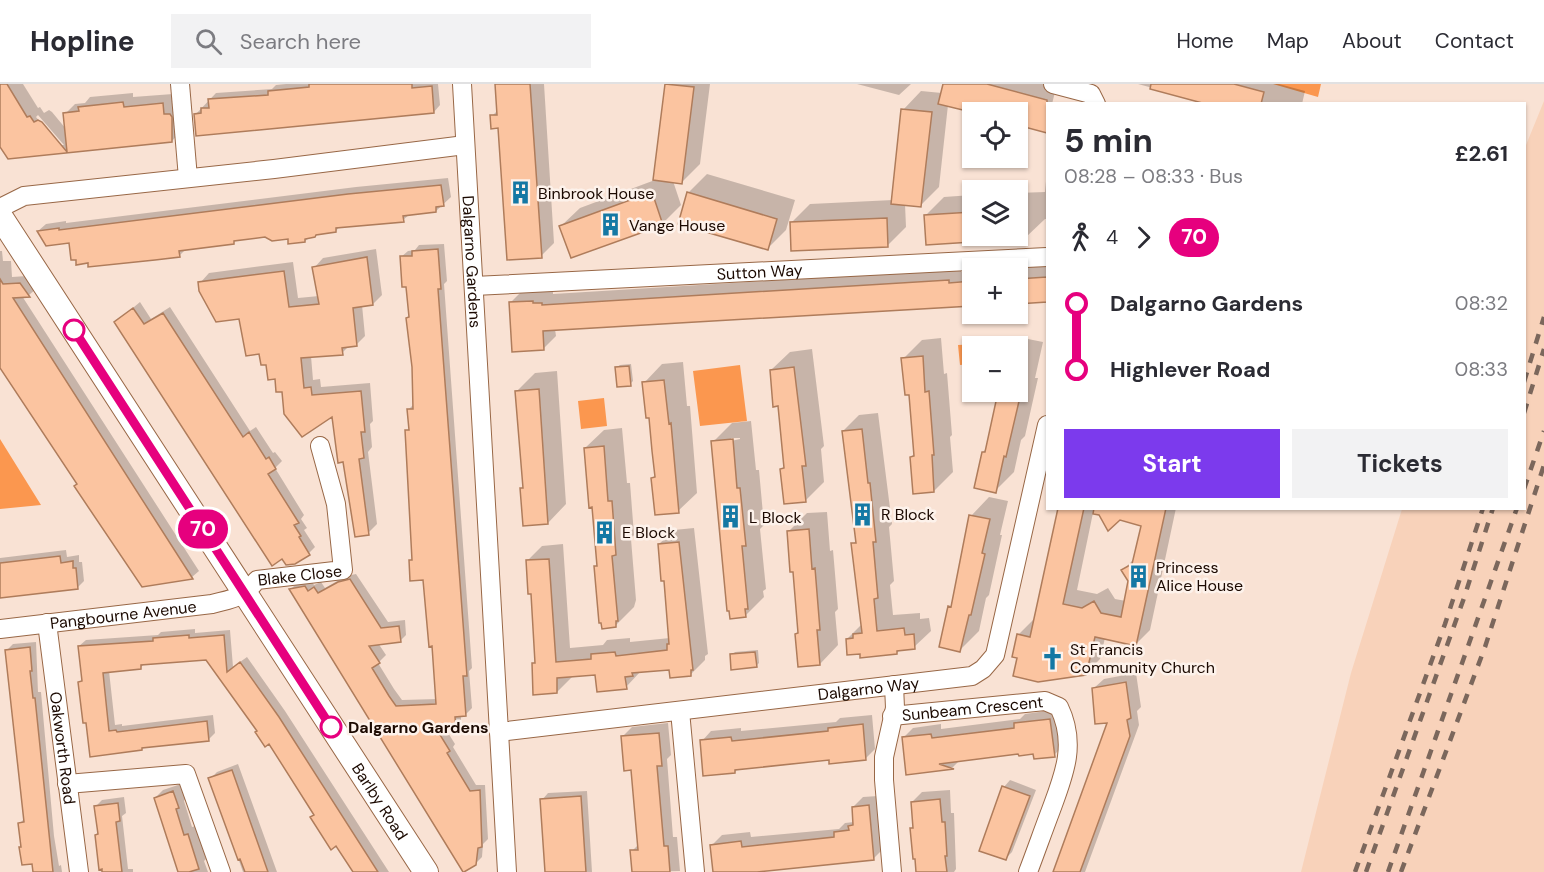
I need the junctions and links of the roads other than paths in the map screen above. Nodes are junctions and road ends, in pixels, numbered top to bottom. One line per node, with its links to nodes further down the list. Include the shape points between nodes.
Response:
1 (180, 84): 6 (street)
2 (462, 84): 5 (street, Dalgarno Gardens)
3 (1053, 84): 4 (street, via 1091,94)
4 (1095, 102)
5 (465, 144): 6 (street); 10 (street, Dalgarno Gardens)
6 (188, 178): 7 (street, via 24,196)
7 (0, 208)
8 (0, 216): 13 (street, Barlby Road)
9 (1046, 256): 10 (street, Sutton Way)
10 (474, 286): 19 (street, Dalgarno Gardens)
11 (1046, 429): 16 (street, Dalgarno Way, via 995,655 972,676)
12 (320, 446): 13 (street, Blake Close, via 336,504 343,570 257,580)
13 (245, 594): 14 (street, Pangbourne Avenue, via 212,604); 23 (street, Barlby Road)
14 (47, 623): 15 (street, Pangbourne Avenue); 20 (street, Oakworth Road)
15 (0, 629)
16 (894, 685): 17 (street, Dalgarno Way); 18 (street)
17 (680, 711): 19 (street, Dalgarno Way); 25 (street)
18 (892, 716): 26 (street, via 884,757); 27 (street, Sunbeam Crescent, via 1046,701 1059,707 1068,744 1066,770)
19 (499, 732): 24 (street, Dalgarno Gardens)
20 (68, 784): 21 (street, Oakworth Road); 22 (street, via 186,774)
21 (78, 872)
22 (221, 872)
23 (426, 872)
24 (507, 872)
25 (695, 872)
26 (892, 872)
27 (1028, 872)

